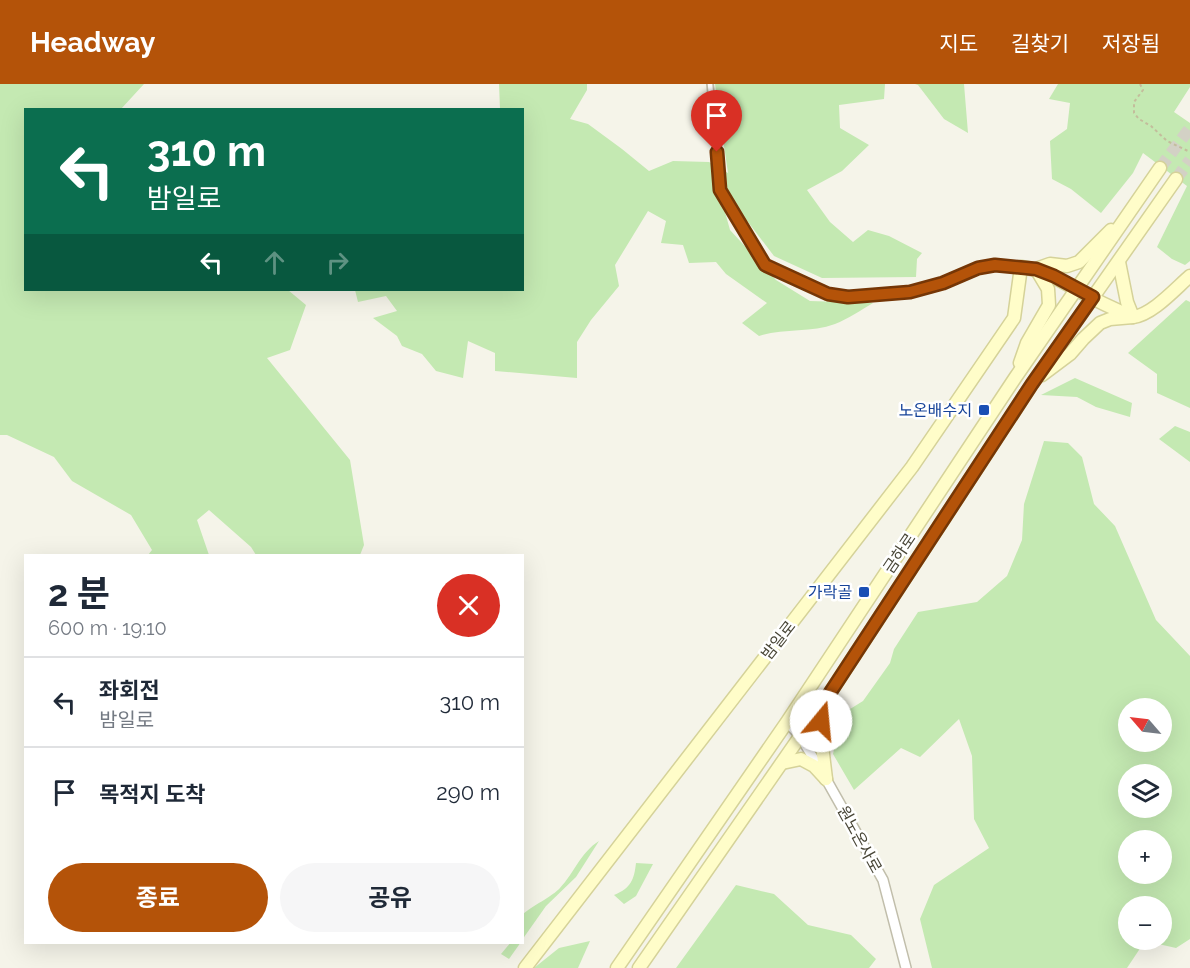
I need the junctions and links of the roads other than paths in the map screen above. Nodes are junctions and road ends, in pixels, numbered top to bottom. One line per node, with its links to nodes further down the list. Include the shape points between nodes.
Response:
1 (710, 84): 6 (lane, via 720,190 765,265 828,294 848,297 910,292 995,265)
2 (1160, 168): 4 (main road, 금하로)
3 (1176, 179): 5 (main road, 금하로)
4 (1131, 211): 7 (main road, via 1079,262); 9 (main road, 금하로)
5 (1119, 262): 10 (main road, 금하로); 11 (main road)
6 (1021, 267): 7 (main road); 19 (main road, 밤일로, via 1014,318 912,467)
7 (1036, 269): 9 (main road); 12 (main road, via 1048,289 1049,305 1027,343)
8 (1190, 276): 11 (main road, via 1161,302)
9 (1076, 289): 10 (main road); 12 (main road, 금하로)
10 (1093, 297): 11 (main road); 13 (main road, 금하로)
11 (1133, 317): 13 (main road, via 1100,323 1070,354)
12 (1015, 378): 15 (main road, 금하로)
13 (1032, 384): 14 (main road, 금하로)
14 (824, 702): 16 (main road, 금하로); 18 (main road, via 820,729)
15 (787, 722): 16 (street, 원노온사로); 20 (main road, 금하로)
16 (801, 736): 17 (main road, 금하로); 18 (street, 원노온사로)
17 (782, 763): 18 (main road, via 801,759); 21 (main road, 금하로)
18 (826, 779): 22 (street, 원노온사로, via 883,880)
19 (525, 968)
20 (617, 968)
21 (639, 968)
22 (906, 968)

